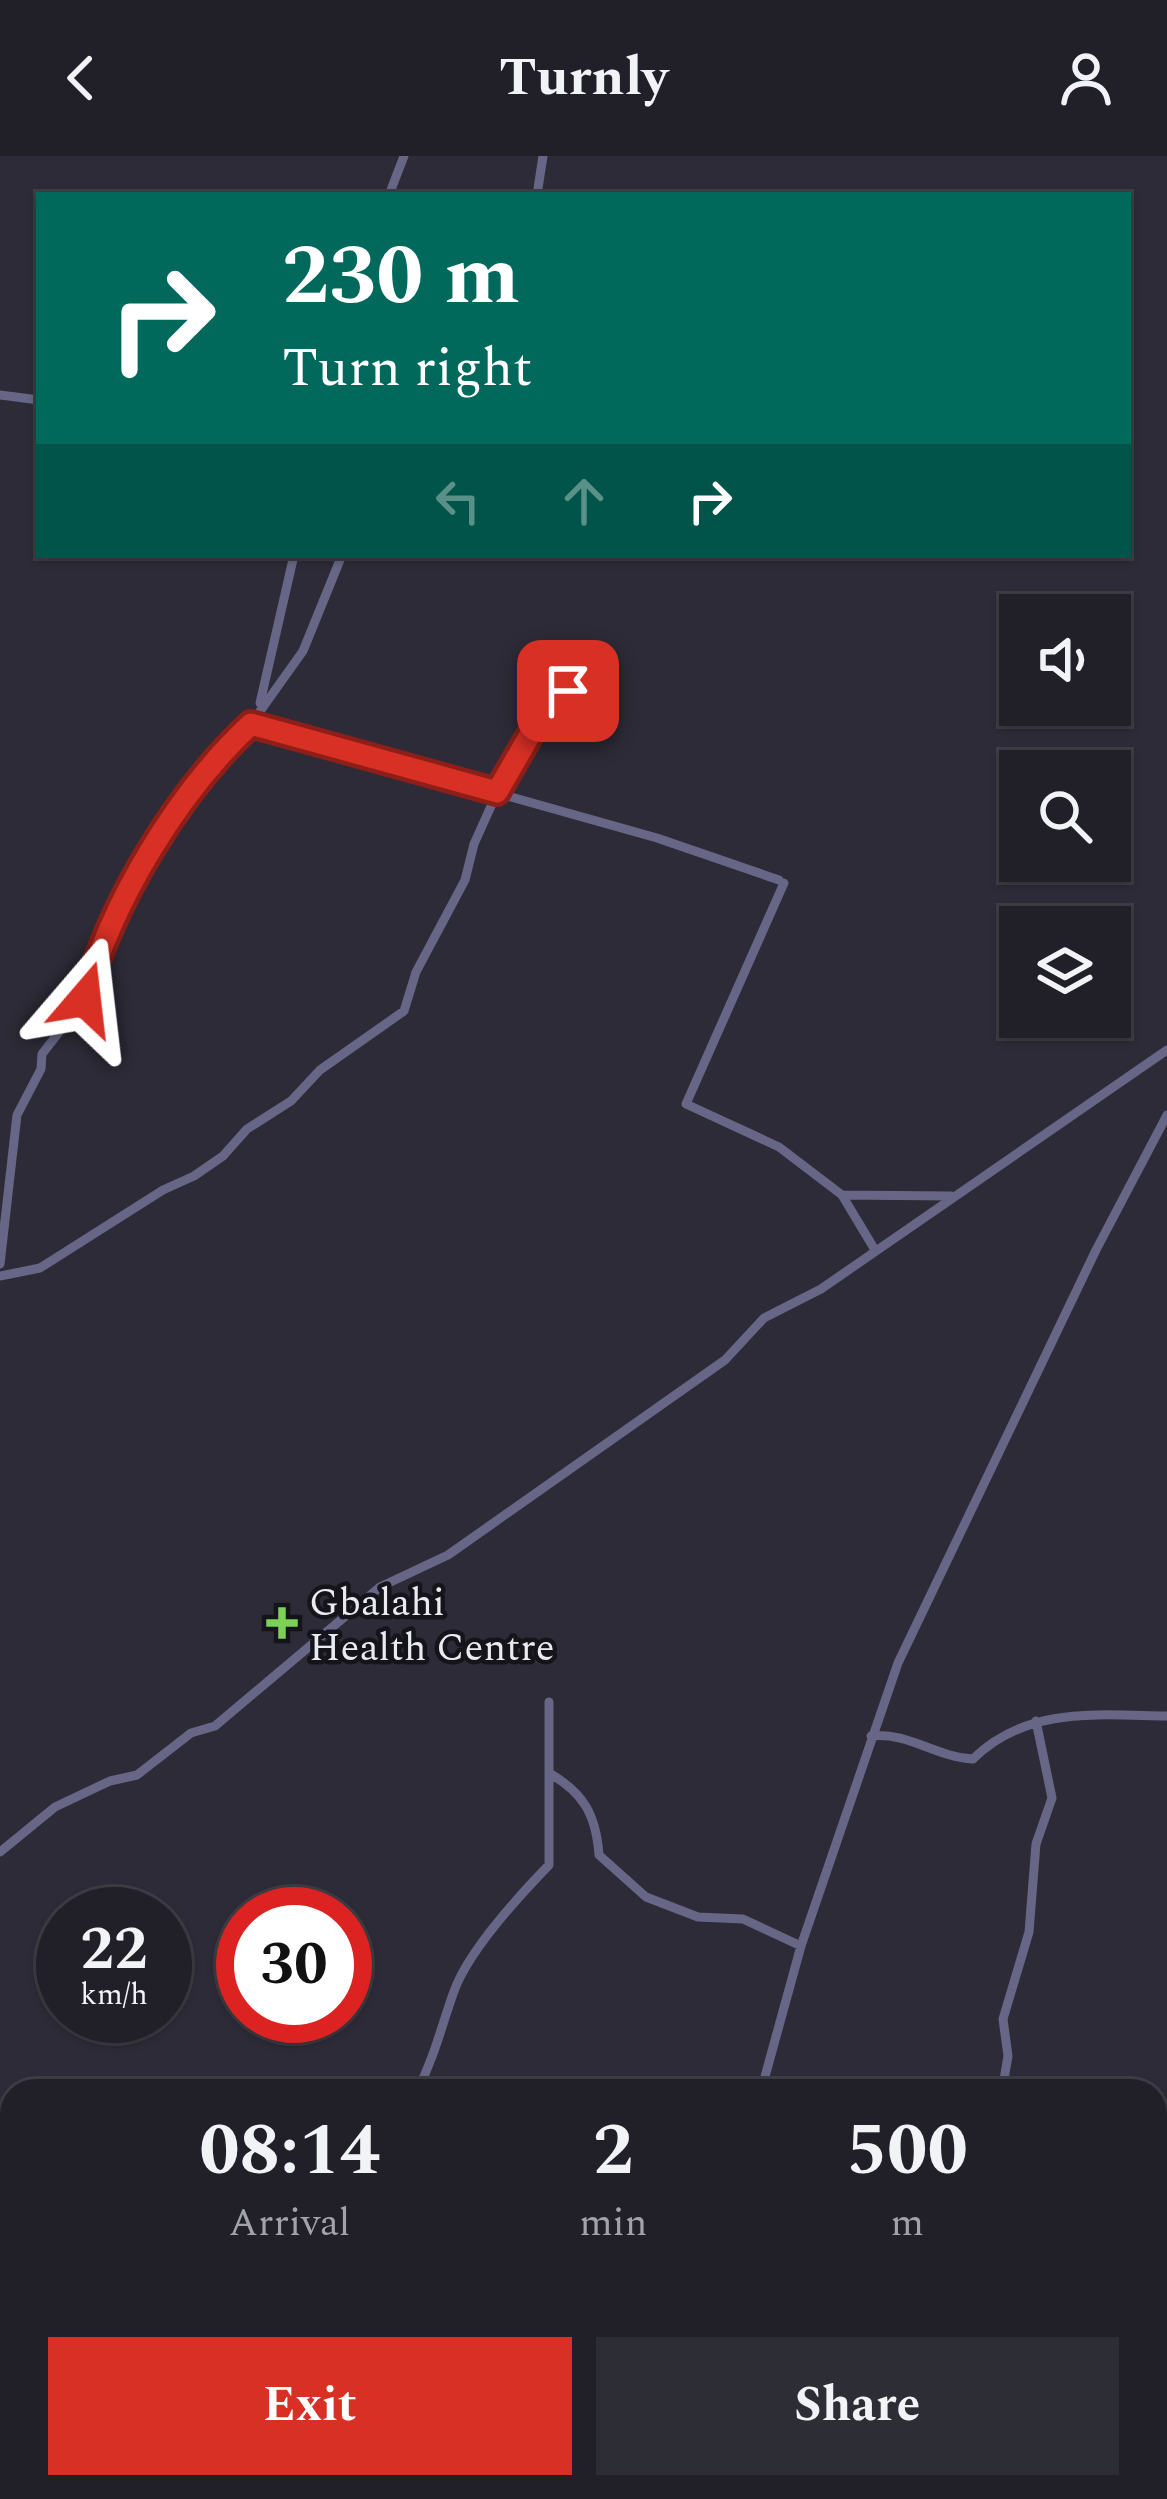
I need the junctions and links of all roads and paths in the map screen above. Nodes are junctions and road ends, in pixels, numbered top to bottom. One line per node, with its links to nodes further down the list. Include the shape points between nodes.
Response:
1 (404, 156): 3 (street)
2 (543, 156): 4 (street)
3 (389, 192)
4 (537, 192)
5 (0, 395): 6 (street)
6 (36, 400)
7 (293, 558): 10 (street)
8 (341, 558): 10 (street, via 303,650)
9 (599, 682): 12 (street, via 568,691 534,728)
10 (259, 708): 11 (street)
11 (251, 724): 12 (street); 18 (street, via 174,813 102,942 85,999 42,1054 17,1115)
12 (497, 792): 15 (street, via 781,882 686,1104 779,1147); 19 (street, via 404,1011 194,1176 40,1268)
13 (1167, 1049): 16 (street)
14 (1167, 1115): 23 (street, via 918,1620)
15 (842, 1195): 16 (street); 17 (street)
16 (951, 1196): 17 (street)
17 (875, 1250): 25 (street, via 764,1318 725,1360 448,1555 380,1587 215,1726 191,1733 137,1775 56,1807)
18 (0, 1264)
19 (0, 1276)
20 (549, 1702): 24 (street)
21 (1167, 1716): 22 (street)
22 (1036, 1721): 23 (street, via 973,1759 944,1757 899,1733); 29 (street, via 1052,1798 1036,1844 1030,1931 1003,2019)
23 (871, 1736): 26 (street)
24 (549, 1773): 26 (street, via 578,1790 597,1828 598,1856 646,1897 698,1917 743,1919); 27 (street, via 549,1865 454,1990)
25 (0, 1852)
26 (802, 1946): 28 (street)
27 (423, 2079)
28 (764, 2079)
29 (1004, 2079)

